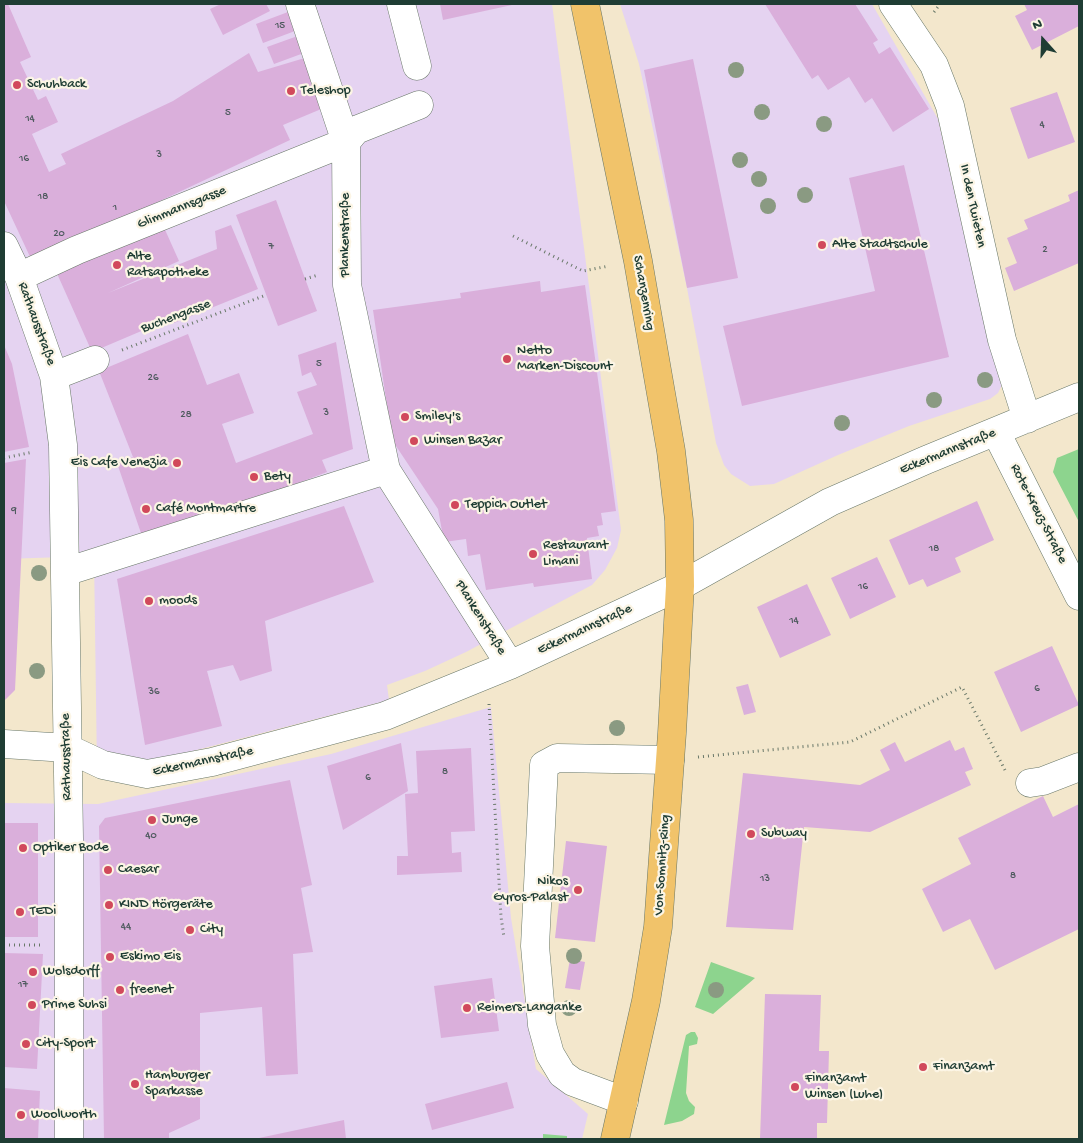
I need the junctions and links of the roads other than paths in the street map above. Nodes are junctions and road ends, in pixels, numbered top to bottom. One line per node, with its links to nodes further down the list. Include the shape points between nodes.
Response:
1 (300, 4): 7 (street, Plankenstraße)
2 (401, 4): 5 (street)
3 (584, 4): 17 (main road, Schanzenring, via 638,261 671,451 679,520)
4 (893, 4): 13 (street, In den Twieten, via 934,65 950,106 1002,340)
5 (417, 66)
6 (419, 105): 7 (street, Glimmannsgasse, via 356,130)
7 (346, 142): 9 (street, Glimmannsgasse, via 77,250); 15 (street, Plankenstraße, via 346,285)
8 (4, 246): 9 (street, Rathausstraße)
9 (19, 277): 11 (street, Rathausstraße)
10 (95, 360): 11 (street, Rathausstraße)
11 (54, 376): 16 (street, Rathausstraße, via 63,445)
12 (1079, 397): 13 (street, Eckermannstraße)
13 (1027, 419): 14 (street, Eckermannstraße)
14 (996, 432): 17 (street, Eckermannstraße, via 830,502); 18 (street, Rote-Kreuz-Straße)
15 (386, 470): 16 (street); 19 (street, Plankenstraße)
16 (65, 572): 21 (street, Rathausstraße)
17 (680, 586): 19 (street, Eckermannstraße); 22 (main road, Von-Somnitz-Ring)
18 (1079, 596)
19 (510, 665): 21 (street, Eckermannstraße, via 385,716 212,762 148,774 103,765)
20 (4, 744): 21 (street)
21 (67, 748): 26 (street, Rathausstraße)
22 (670, 760): 25 (main road, Von-Somnitz-Ring, via 658,927); 25 (street, via 557,758 544,765 535,946 542,1025 550,1054 562,1074 573,1082)
23 (1079, 768): 24 (street)
24 (1030, 783)
25 (624, 1101): 27 (main road, Von-Somnitz-Ring)
26 (69, 1139)
27 (615, 1139)

